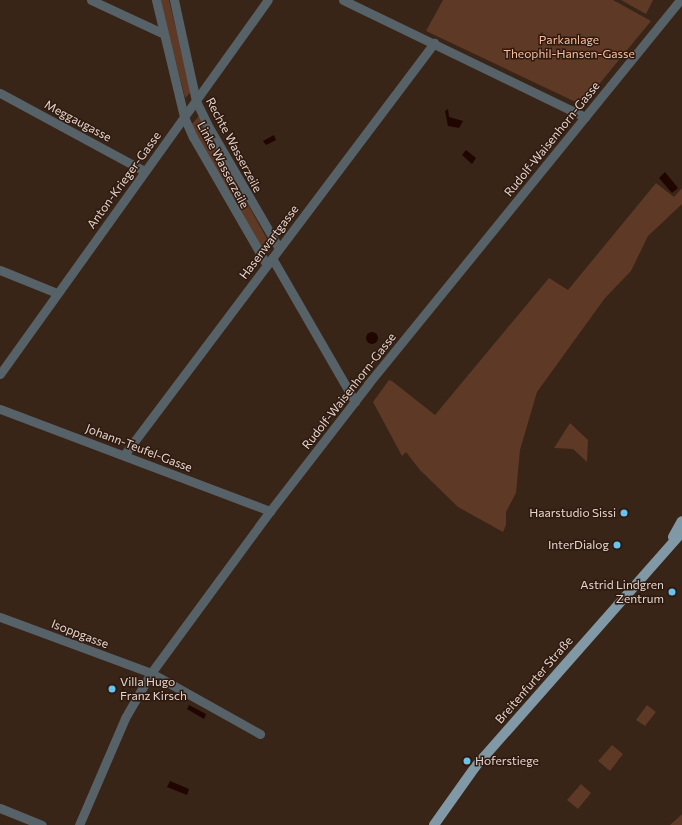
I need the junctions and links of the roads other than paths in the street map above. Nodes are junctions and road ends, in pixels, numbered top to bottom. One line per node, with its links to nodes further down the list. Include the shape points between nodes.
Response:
1 (91, 0): 7 (street)
2 (156, 0): 7 (street, Linke Wasserzeile)
3 (174, 0): 10 (street, Rechte Wasserzeile)
4 (268, 0): 10 (street, Anton-Krieger-Gasse)
5 (343, 0): 8 (street)
6 (680, 0): 11 (street, Rudolf-Waisenhorn-Gasse)
7 (162, 33): 12 (street, Linke Wasserzeile)
8 (434, 43): 11 (street); 14 (street, Hasenwartgasse)
9 (0, 93): 13 (street, Meggaugasse)
10 (196, 101): 12 (street, Anton-Krieger-Gasse); 14 (street, Rechte Wasserzeile)
11 (585, 116): 19 (street, Rudolf-Waisenhorn-Gasse)
12 (184, 117): 13 (street, Anton-Krieger-Gasse); 15 (street, Linke Wasserzeile, via 193,137)
13 (144, 171): 17 (street, Anton-Krieger-Gasse)
14 (279, 248): 15 (street, Hasenwartgasse)
15 (269, 261): 19 (street, Linke Wasserzeile); 21 (street, Hasenwartgasse)
16 (0, 270): 17 (street)
17 (58, 293): 18 (street, Anton-Krieger-Gasse)
18 (0, 374)
19 (355, 402): 22 (street, Rudolf-Waisenhorn-Gasse)
20 (0, 409): 21 (street, Johann-Teufel-Gasse)
21 (124, 455): 22 (street, Johann-Teufel-Gasse)
22 (270, 511): 27 (street, Rudolf-Waisenhorn-Gasse)
23 (682, 522): 25 (main road, Breitenfurter Straße)
24 (682, 532): 25 (main road, Breitenfurter Straße)
25 (660, 557): 32 (main road, Breitenfurter Straße, via 475,767)
26 (0, 617): 27 (street, Isoppgasse)
27 (151, 673): 28 (street); 31 (street, Rudolf-Waisenhorn-Gasse, via 125,718)
28 (260, 734)
29 (0, 808): 30 (street)
30 (42, 825)
31 (80, 825)
32 (434, 825)

